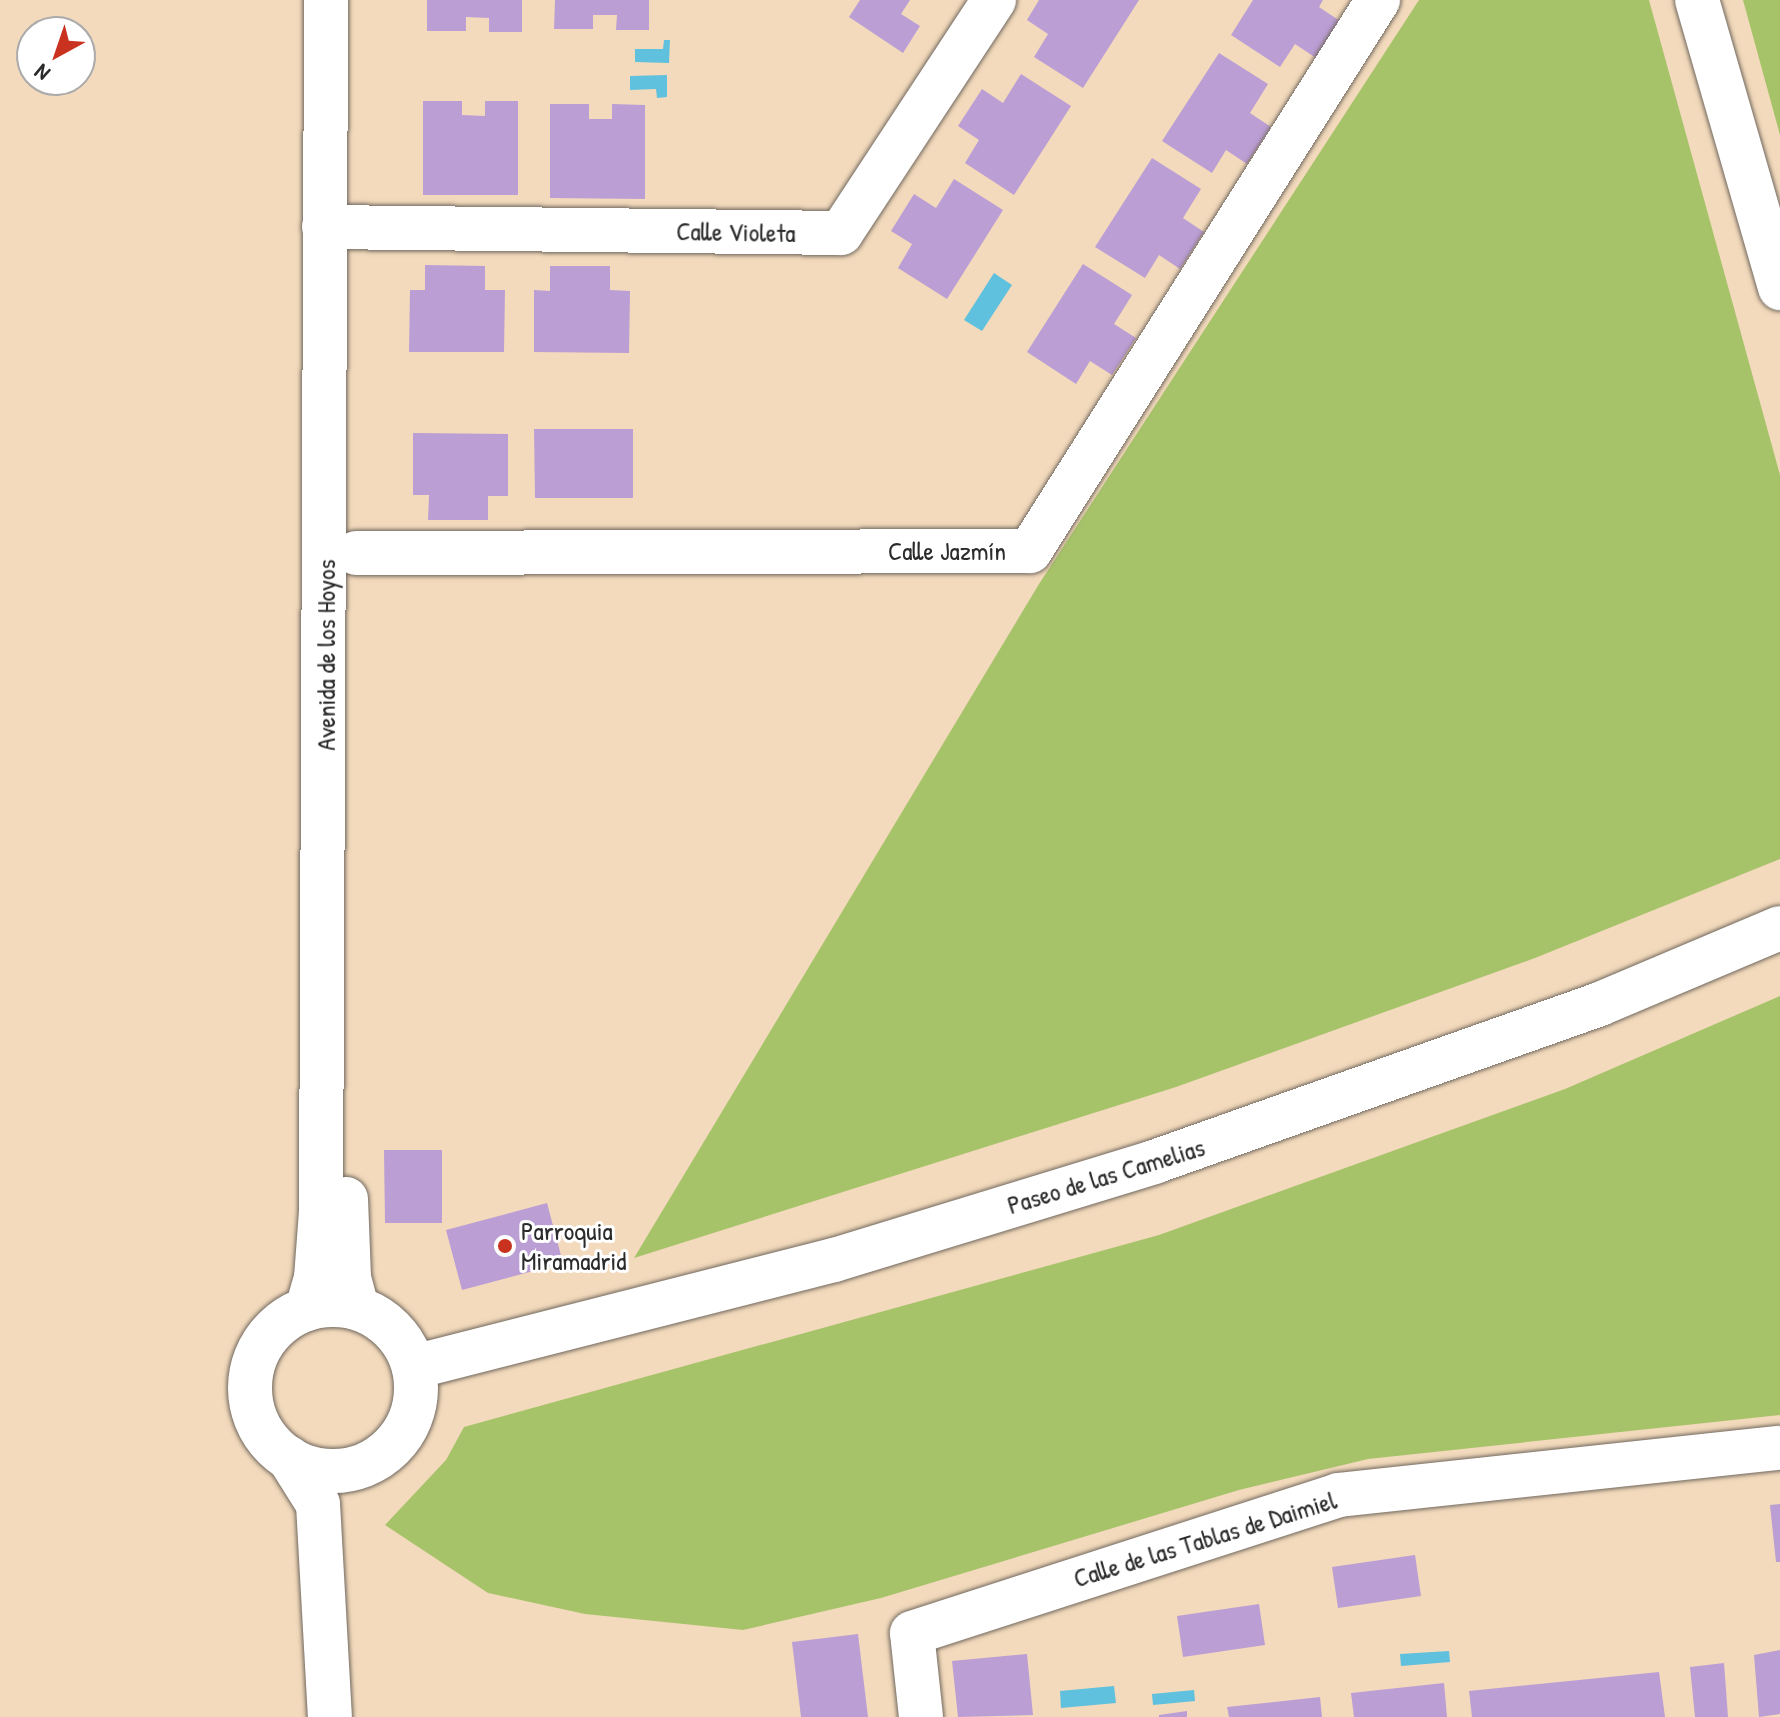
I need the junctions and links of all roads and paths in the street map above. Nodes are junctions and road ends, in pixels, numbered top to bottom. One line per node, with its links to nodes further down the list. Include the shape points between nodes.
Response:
1 (326, 0): 6 (street, Avenida de los Hoyos)
2 (351, 0): 6 (street, Avenida de los Hoyos)
3 (994, 0): 6 (street, Calle Violeta, via 841,233)
4 (1378, 0): 8 (street, Calle Jazmín, via 1030,551)
5 (1697, 0): 7 (street)
6 (338, 227): 8 (street, Avenida de los Hoyos); 11 (street, Avenida de los Hoyos, via 321,1211 316,1278)
7 (1780, 288)
8 (356, 553): 10 (street, Avenida de los Hoyos, via 346,1212 349,1278)
9 (1780, 928): 12 (street, Paseo de las Camelias, via 1600,1004 1154,1162 834,1260)
10 (357, 1308): 11 (street); 12 (street, via 382,1321 402,1341)
11 (307, 1309): 14 (street, via 265,1341 253,1365 256,1417 269,1441)
12 (414, 1367): 15 (street, via 416,1397 408,1426 390,1450)
13 (1780, 1448): 18 (street, Calle de las Tablas de Daimiel, via 1338,1495 912,1633)
14 (289, 1458): 15 (street, via 326,1471); 16 (street, via 318,1504)
15 (364, 1466): 17 (street, via 345,1495)
16 (330, 1717)
17 (347, 1717)
18 (921, 1717)

